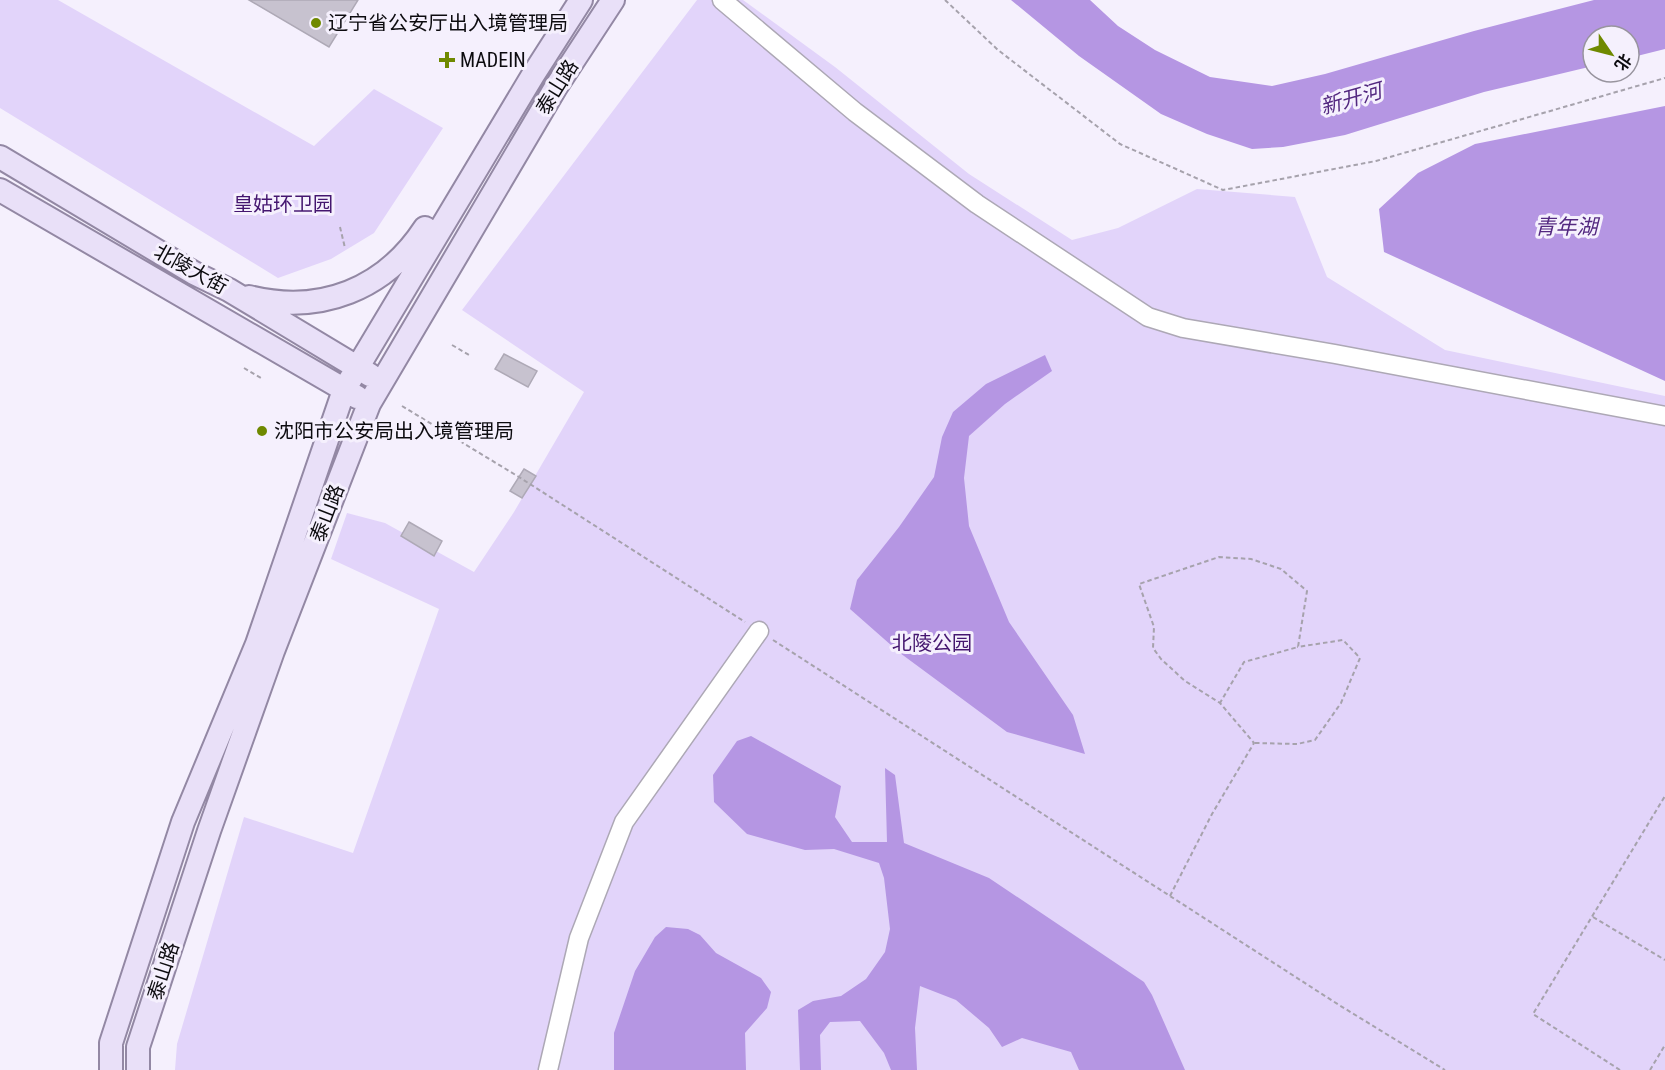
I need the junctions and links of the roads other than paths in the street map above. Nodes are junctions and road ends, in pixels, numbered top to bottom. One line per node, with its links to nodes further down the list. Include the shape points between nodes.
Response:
1 (581, 0): 4 (main road, 泰山路)
2 (613, 0): 9 (main road, 泰山路, via 556,87)
3 (722, 0): 12 (street, via 855,112 977,204 1148,317 1183,328)
4 (533, 75): 7 (main road, via 480,134 411,249 377,278 333,298 305,302 270,301); 8 (main road, 泰山路)
5 (0, 157): 7 (main road, 北陵大街)
6 (0, 190): 10 (main road, 北陵大街)
7 (229, 290): 8 (main road, 北陵大街)
8 (357, 367): 9 (main road, 北陵大街); 10 (main road, 泰山路)
9 (381, 382): 11 (main road, 泰山路)
10 (344, 390): 11 (main road, 北陵大街); 14 (main road, 泰山路, via 257,644 183,822 111,1043)
11 (369, 404): 15 (main road, 泰山路, via 273,651 209,831 138,1047)
12 (1665, 416)
13 (759, 631): 16 (street, via 624,822 579,938)
14 (111, 1070)
15 (138, 1070)
16 (548, 1070)

